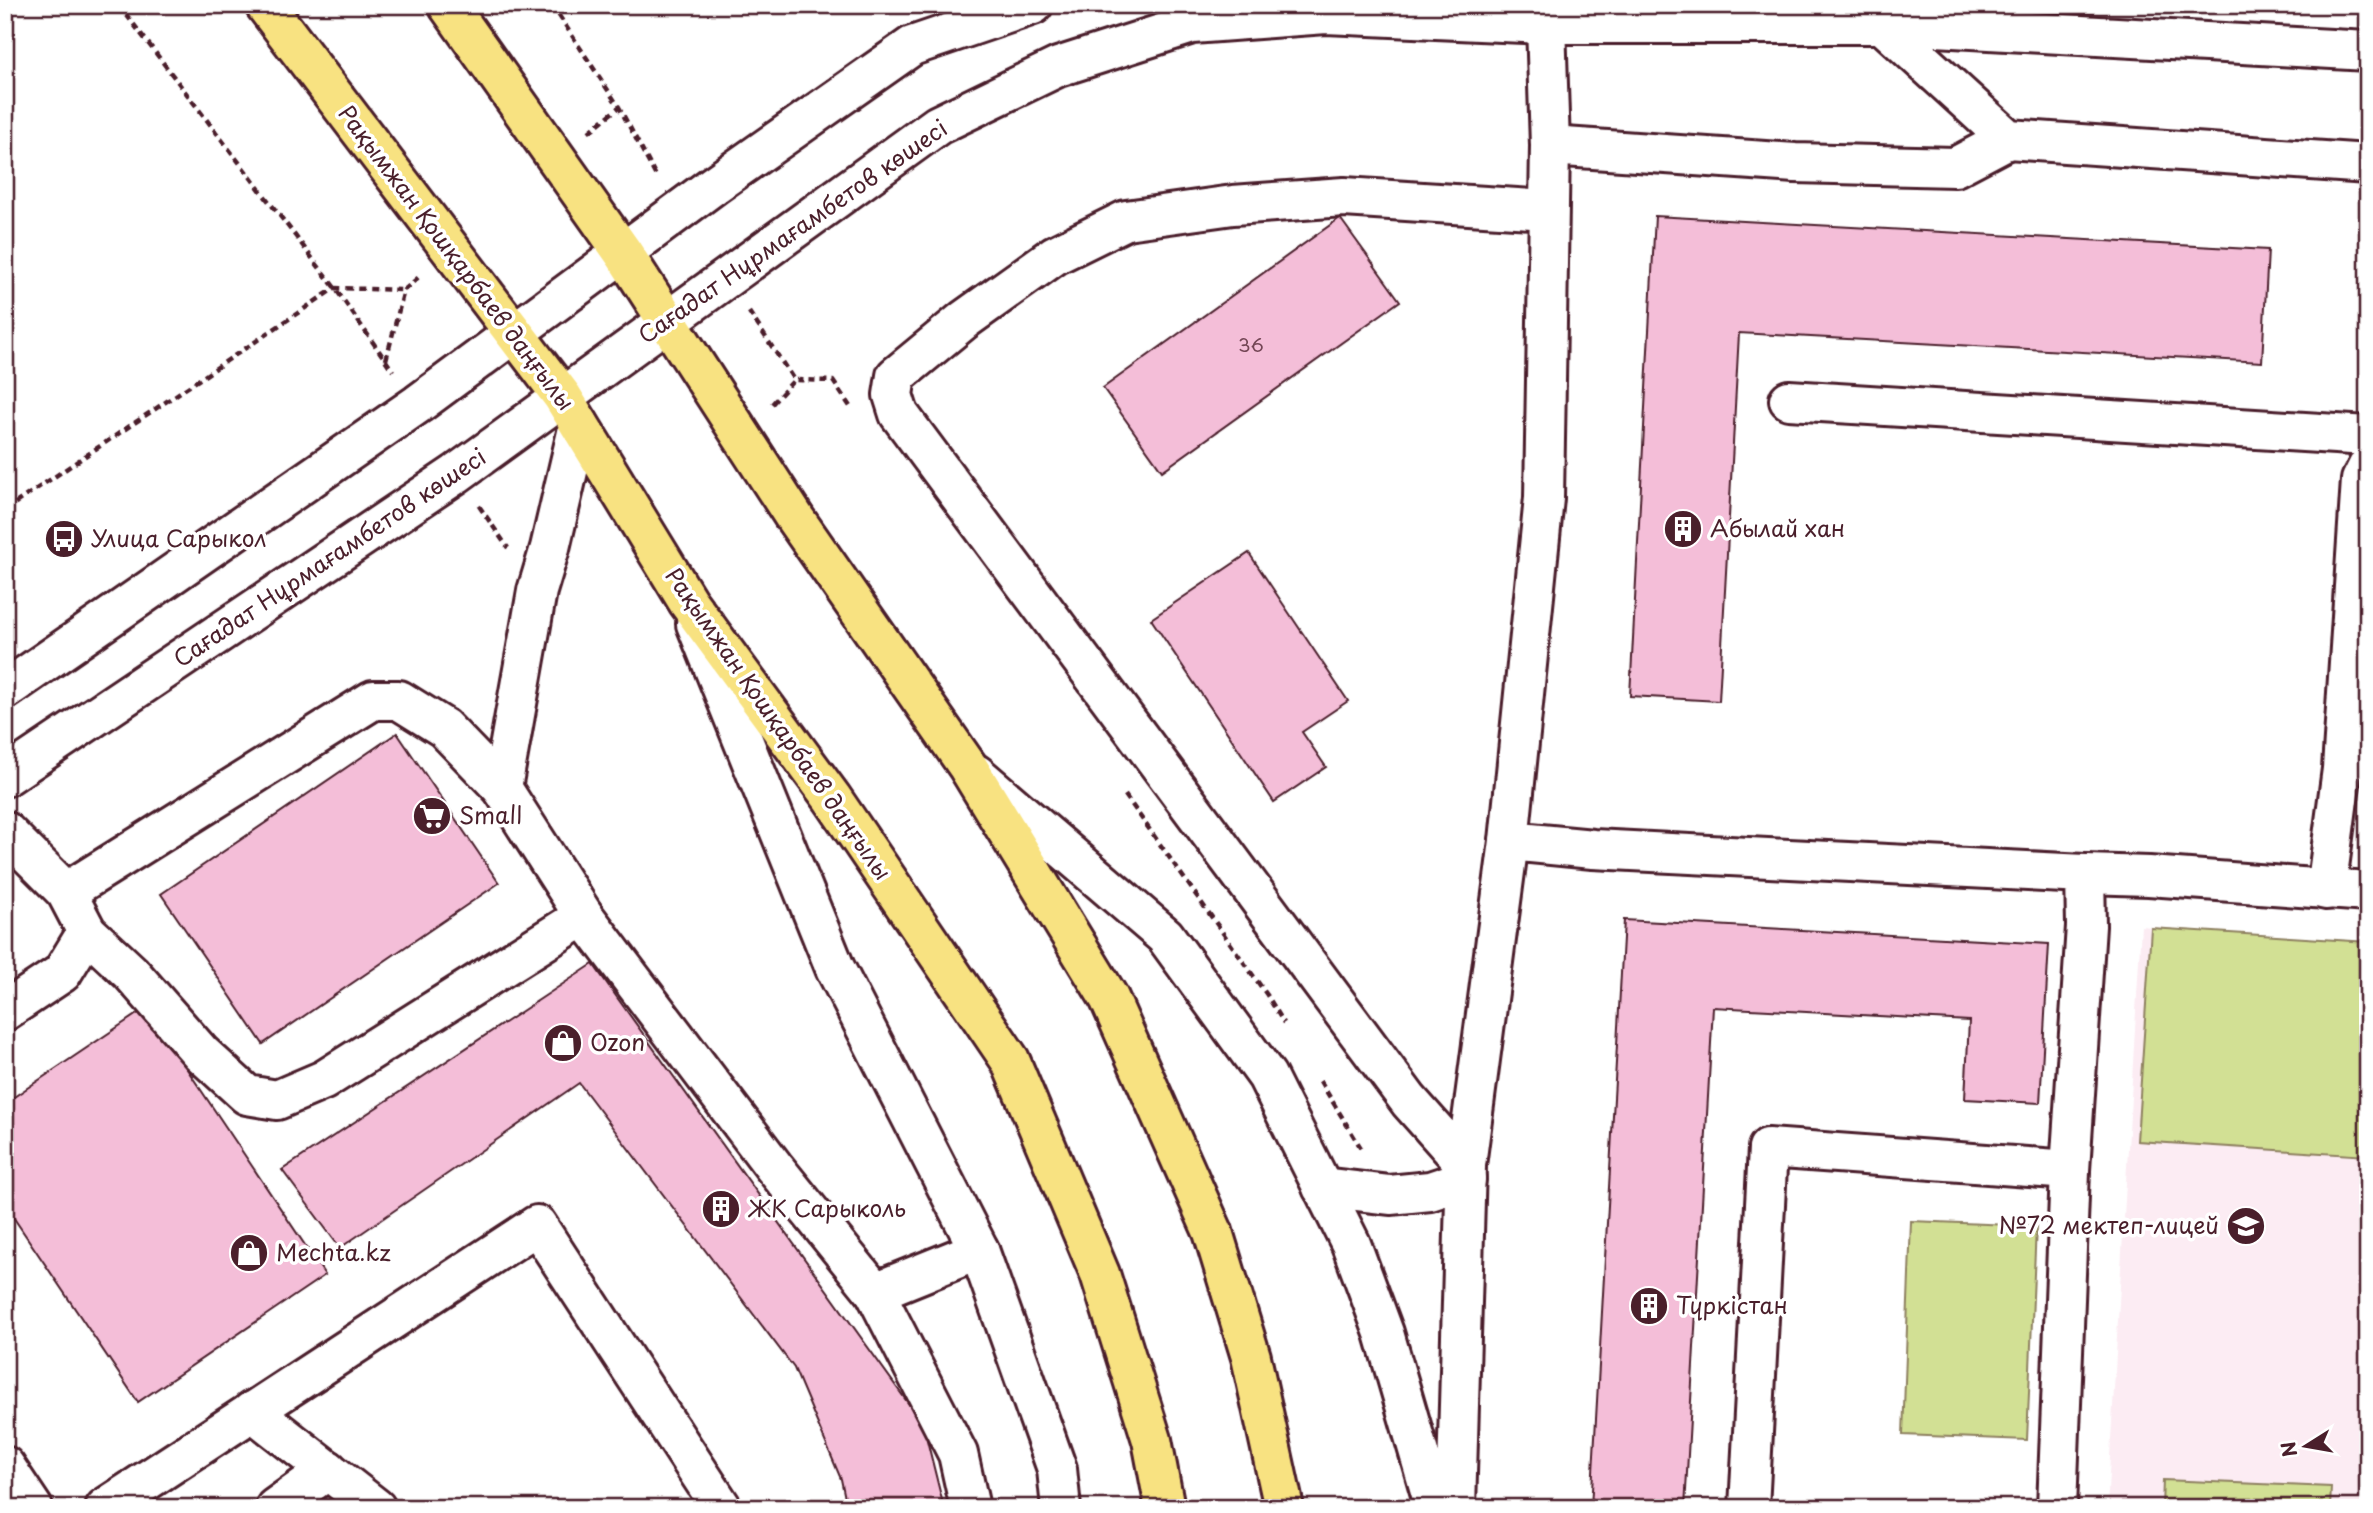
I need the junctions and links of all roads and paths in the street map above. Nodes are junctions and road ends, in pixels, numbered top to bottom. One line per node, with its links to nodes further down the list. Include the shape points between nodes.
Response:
1 (119, 5): 16 (path)
2 (265, 5): 18 (main road, Рақымжан Қошқарбаев даңғылы)
3 (448, 5): 14 (main road)
4 (552, 5): 13 (path, via 634,131)
5 (1033, 5): 13 (street, via 912,46)
6 (1546, 24): 7 (street, Сағадат Нұрмағамбетов көшесі); 10 (street); 15 (street, Сағадат Нұрмағамбетов көшесі, via 1326,14 1192,24 1058,67 938,125)
7 (1882, 24): 8 (street, Сағадат Нұрмағамбетов көшесі); 9 (street)
8 (2368, 51)
9 (2008, 139): 10 (street, via 1955,167 1795,163); 11 (street)
10 (1550, 146): 12 (street)
11 (2368, 164)
12 (1548, 210): 33 (street, via 1544,498); 44 (street, via 1344,197 1233,205 1126,220 1055,254 964,320 896,376 893,395 899,414 1392,1079)
13 (675, 216): 14 (street)
14 (624, 254): 17 (main road); 18 (street)
15 (725, 281): 17 (street, Сағадат Нұрмағамбетов көшесі); 21 (path, via 794,380 833,381)
16 (335, 288): 16 (path, via 404,290 386,360 378,350); 24 (path)
17 (667, 322): 20 (street, Сағадат Нұрмағамбетов көшесі); 27 (main road, via 796,520)
18 (515, 334): 20 (main road, Рақымжан Қошқарбаев даңғылы); 26 (street)
19 (1789, 400): 22 (street)
20 (570, 410): 25 (main road, Рақымжан Қошқарбаев даңғылы); 29 (street, Сағадат Нұрмағамбетов көшесі, via 456,474); 30 (street, via 550,548 537,590)
21 (854, 411)
22 (2368, 436)
23 (2368, 466): 28 (street, via 2361,480)
24 (5, 510)
25 (688, 602): 47 (street, via 835,968); 59 (main road, Рақымжан Қошқарбаев даңғылы, via 832,798 1010,1060 1100,1273 1152,1440)
26 (5, 690)
27 (968, 767): 45 (street, via 1165,936 1267,1076); 60 (main road, via 1109,998 1213,1232 1251,1357)
28 (2355, 770): 35 (street)
29 (5, 777)
30 (502, 788): 36 (street, via 444,728 399,700 373,701); 38 (street)
31 (1124, 792): 41 (path)
32 (7, 837): 36 (street)
33 (1509, 841): 34 (street); 44 (street)
34 (2085, 874): 35 (street); 43 (street, via 2086,926)
35 (2326, 890): 37 (street)
36 (66, 892): 39 (street)
37 (2368, 892)
38 (584, 916): 39 (street, via 324,1080 277,1100 247,1095); 48 (street)
39 (86, 932): 40 (street, via 62,973)
40 (5, 1012)
41 (1289, 1031)
42 (1318, 1078): 46 (path)
43 (2070, 1170): 63 (street, via 1768,1147); 64 (street)
44 (1466, 1172): 46 (street, via 1430,1191); 62 (street)
45 (1322, 1187): 46 (street); 61 (street, via 1351,1244 1384,1333)
46 (1390, 1195)
47 (979, 1250): 48 (street); 58 (street, via 1057,1469)
48 (875, 1292): 57 (street, via 958,1454)
49 (252, 1411): 51 (street); 53 (street); 56 (street, via 537,1225)
50 (5, 1466): 52 (street)
51 (328, 1470): 54 (street); 55 (street)
52 (33, 1508)
53 (105, 1508)
54 (275, 1508)
55 (376, 1508)
56 (722, 1508)
57 (970, 1508)
58 (1061, 1508)
59 (1165, 1508)
60 (1284, 1508)
61 (1435, 1508)
62 (1456, 1508)
63 (1749, 1508)
64 (2057, 1508)

